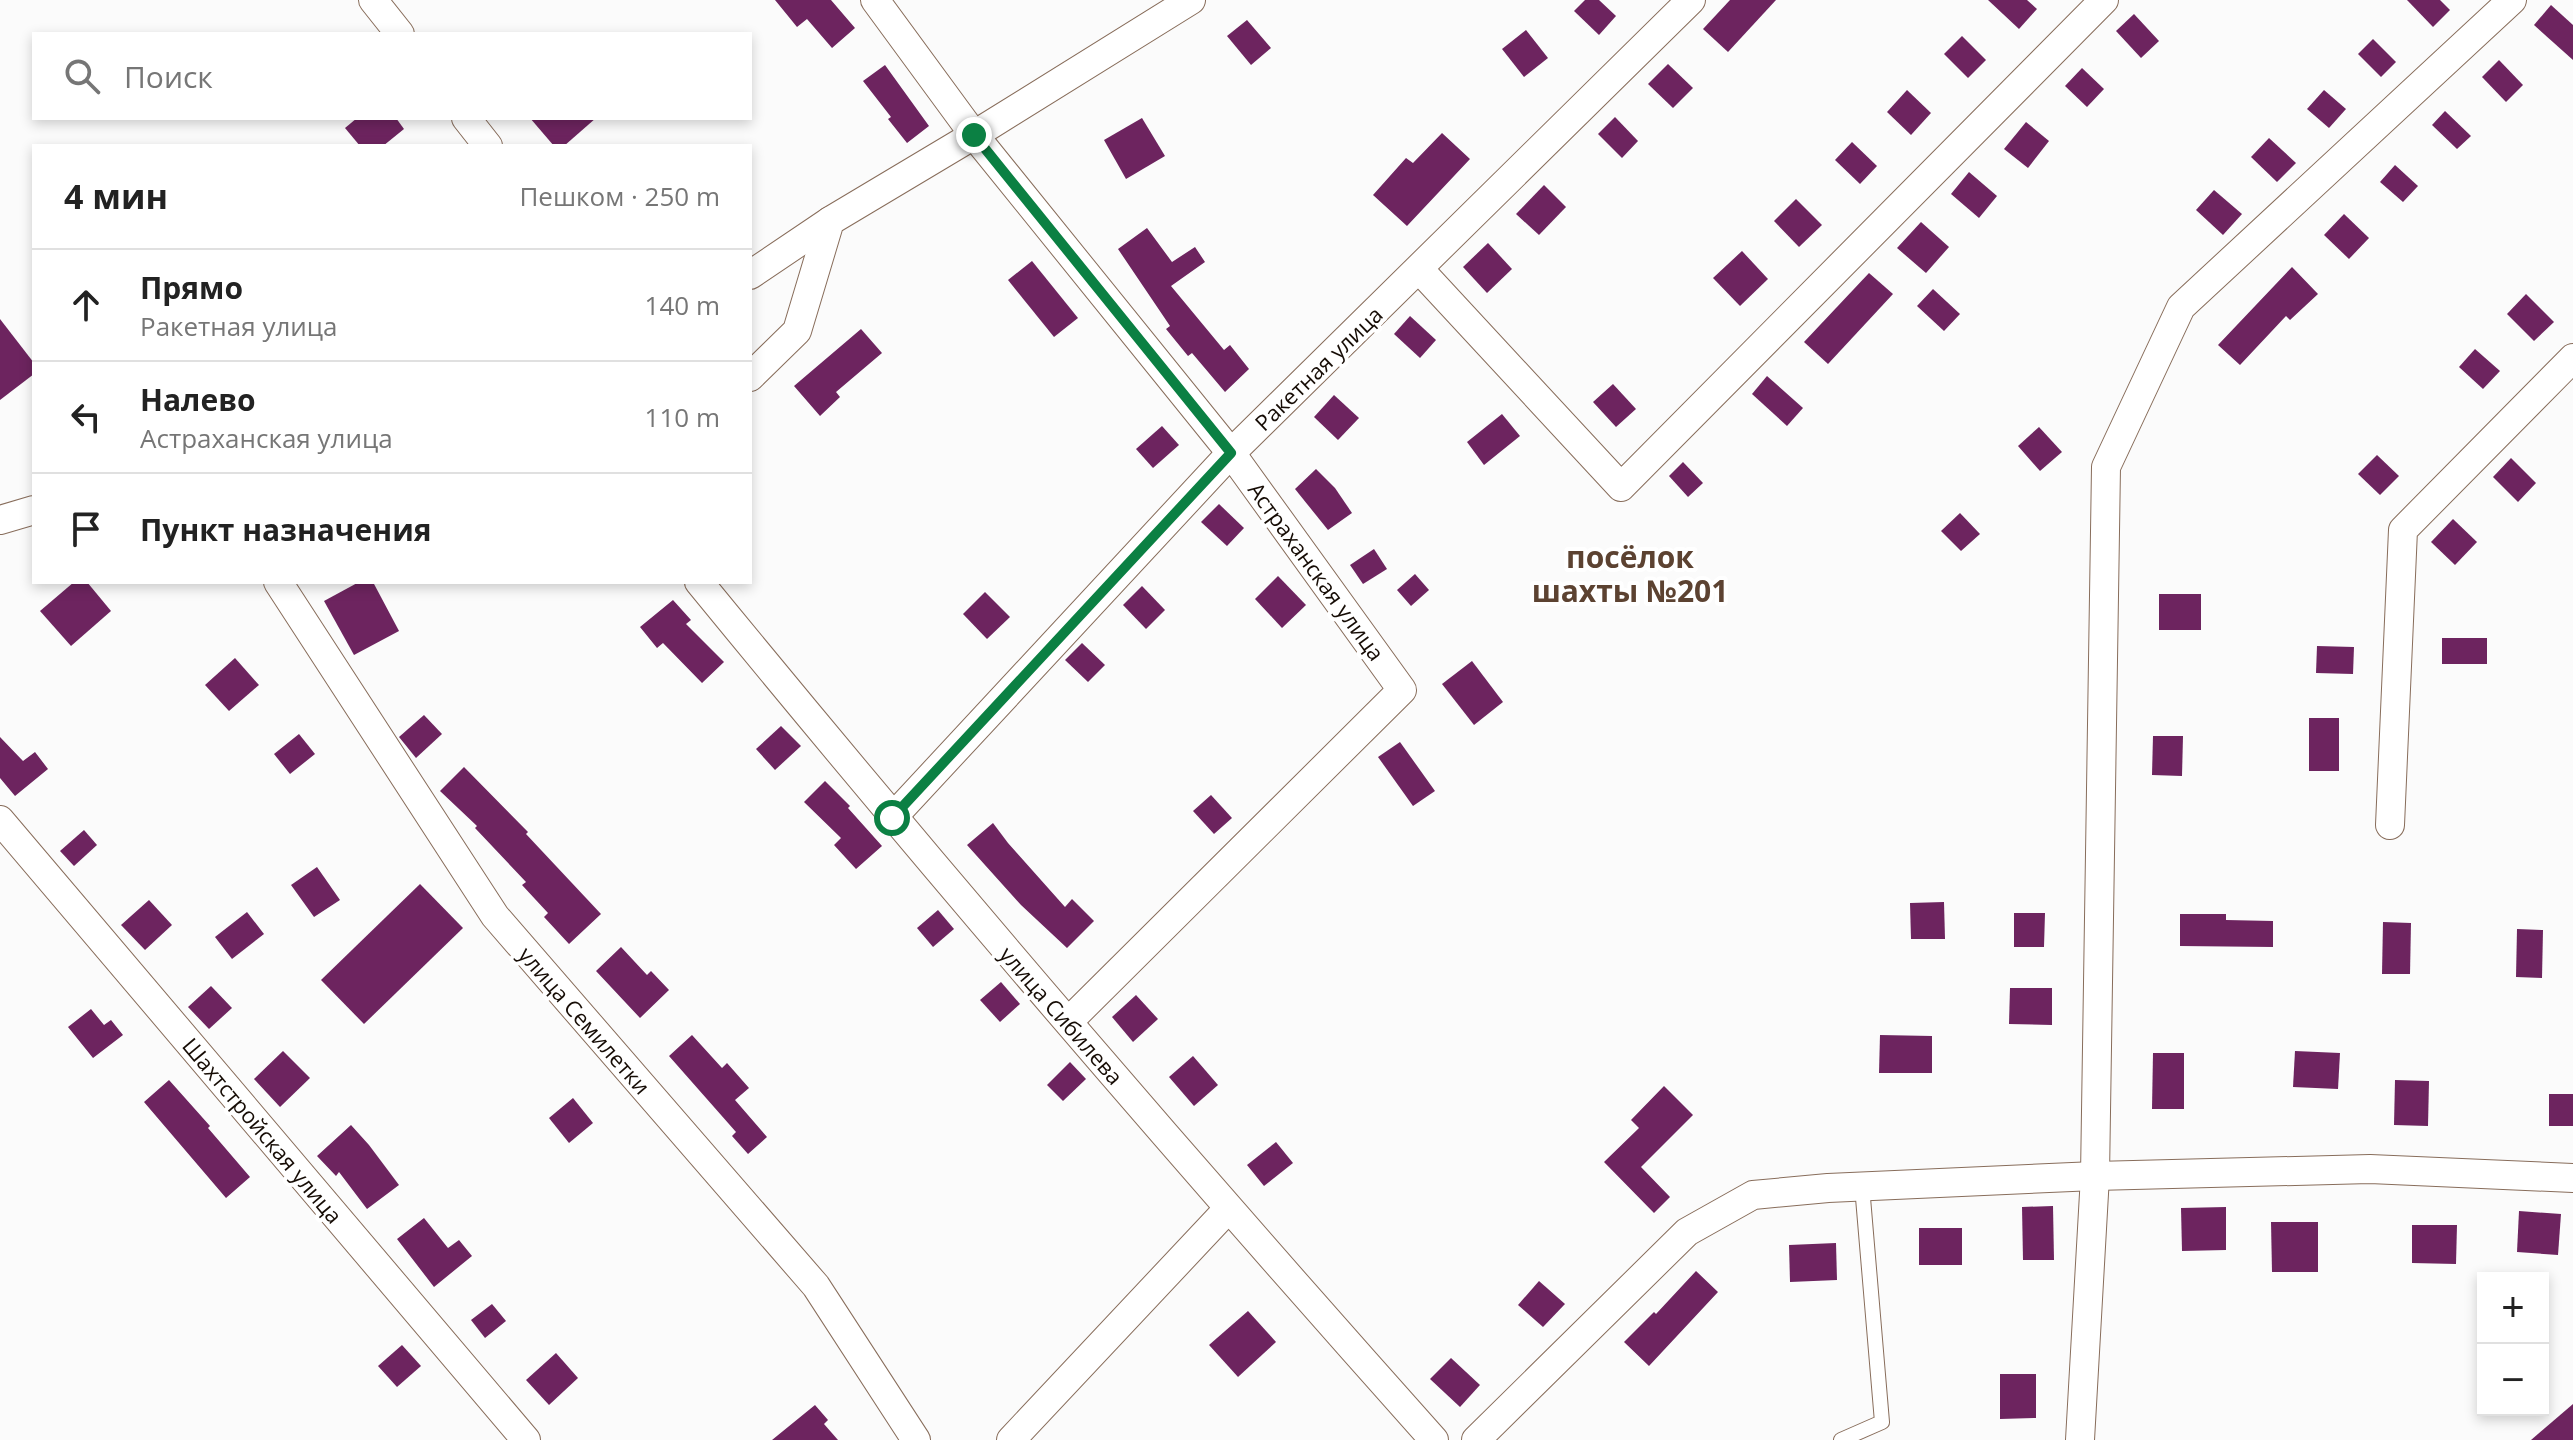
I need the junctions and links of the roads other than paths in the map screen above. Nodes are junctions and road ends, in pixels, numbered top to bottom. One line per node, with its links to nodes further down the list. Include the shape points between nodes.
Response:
1 (373, 0): 7 (street)
2 (875, 0): 9 (street, Астраханская улица)
3 (1191, 0): 9 (street)
4 (1691, 0): 12 (street, Ракетная улица)
5 (2104, 0): 12 (street, via 1621,487)
6 (2512, 0): 25 (street, via 2181,307 2106,467)
7 (398, 32)
8 (468, 120): 10 (street)
9 (974, 135): 11 (street); 16 (street, Астраханская улица)
10 (486, 144)
11 (830, 221): 13 (street); 15 (street, via 797,331)
12 (1419, 269): 16 (street, Ракетная улица)
13 (752, 274)
14 (2573, 358): 23 (street, via 2403,530)
15 (752, 375)
16 (1231, 453): 21 (street, Ракетная улица); 24 (street, Астраханская улица, via 1402,690)
17 (32, 511): 18 (street)
18 (0, 520)
19 (279, 584): 30 (street, улица Семилетки, via 495,916 816,1286)
20 (701, 584): 21 (street, улица Сибилева)
21 (892, 818): 24 (street, улица Сибилева)
22 (0, 820): 29 (street, Шахтстройская улица)
23 (2390, 825)
24 (1069, 1021): 28 (street, улица Сибилева)
25 (2095, 1176): 26 (street, via 2370,1169); 27 (street); 35 (street)
26 (2573, 1178)
27 (1862, 1186): 33 (street, via 1753,1195 1687,1232); 34 (lane, via 1882,1422)
28 (1228, 1209): 31 (street); 32 (street, улица Сибилева)
29 (526, 1440)
30 (916, 1440)
31 (1011, 1440)
32 (1434, 1440)
33 (1476, 1440)
34 (1841, 1440)
35 (2080, 1440)

